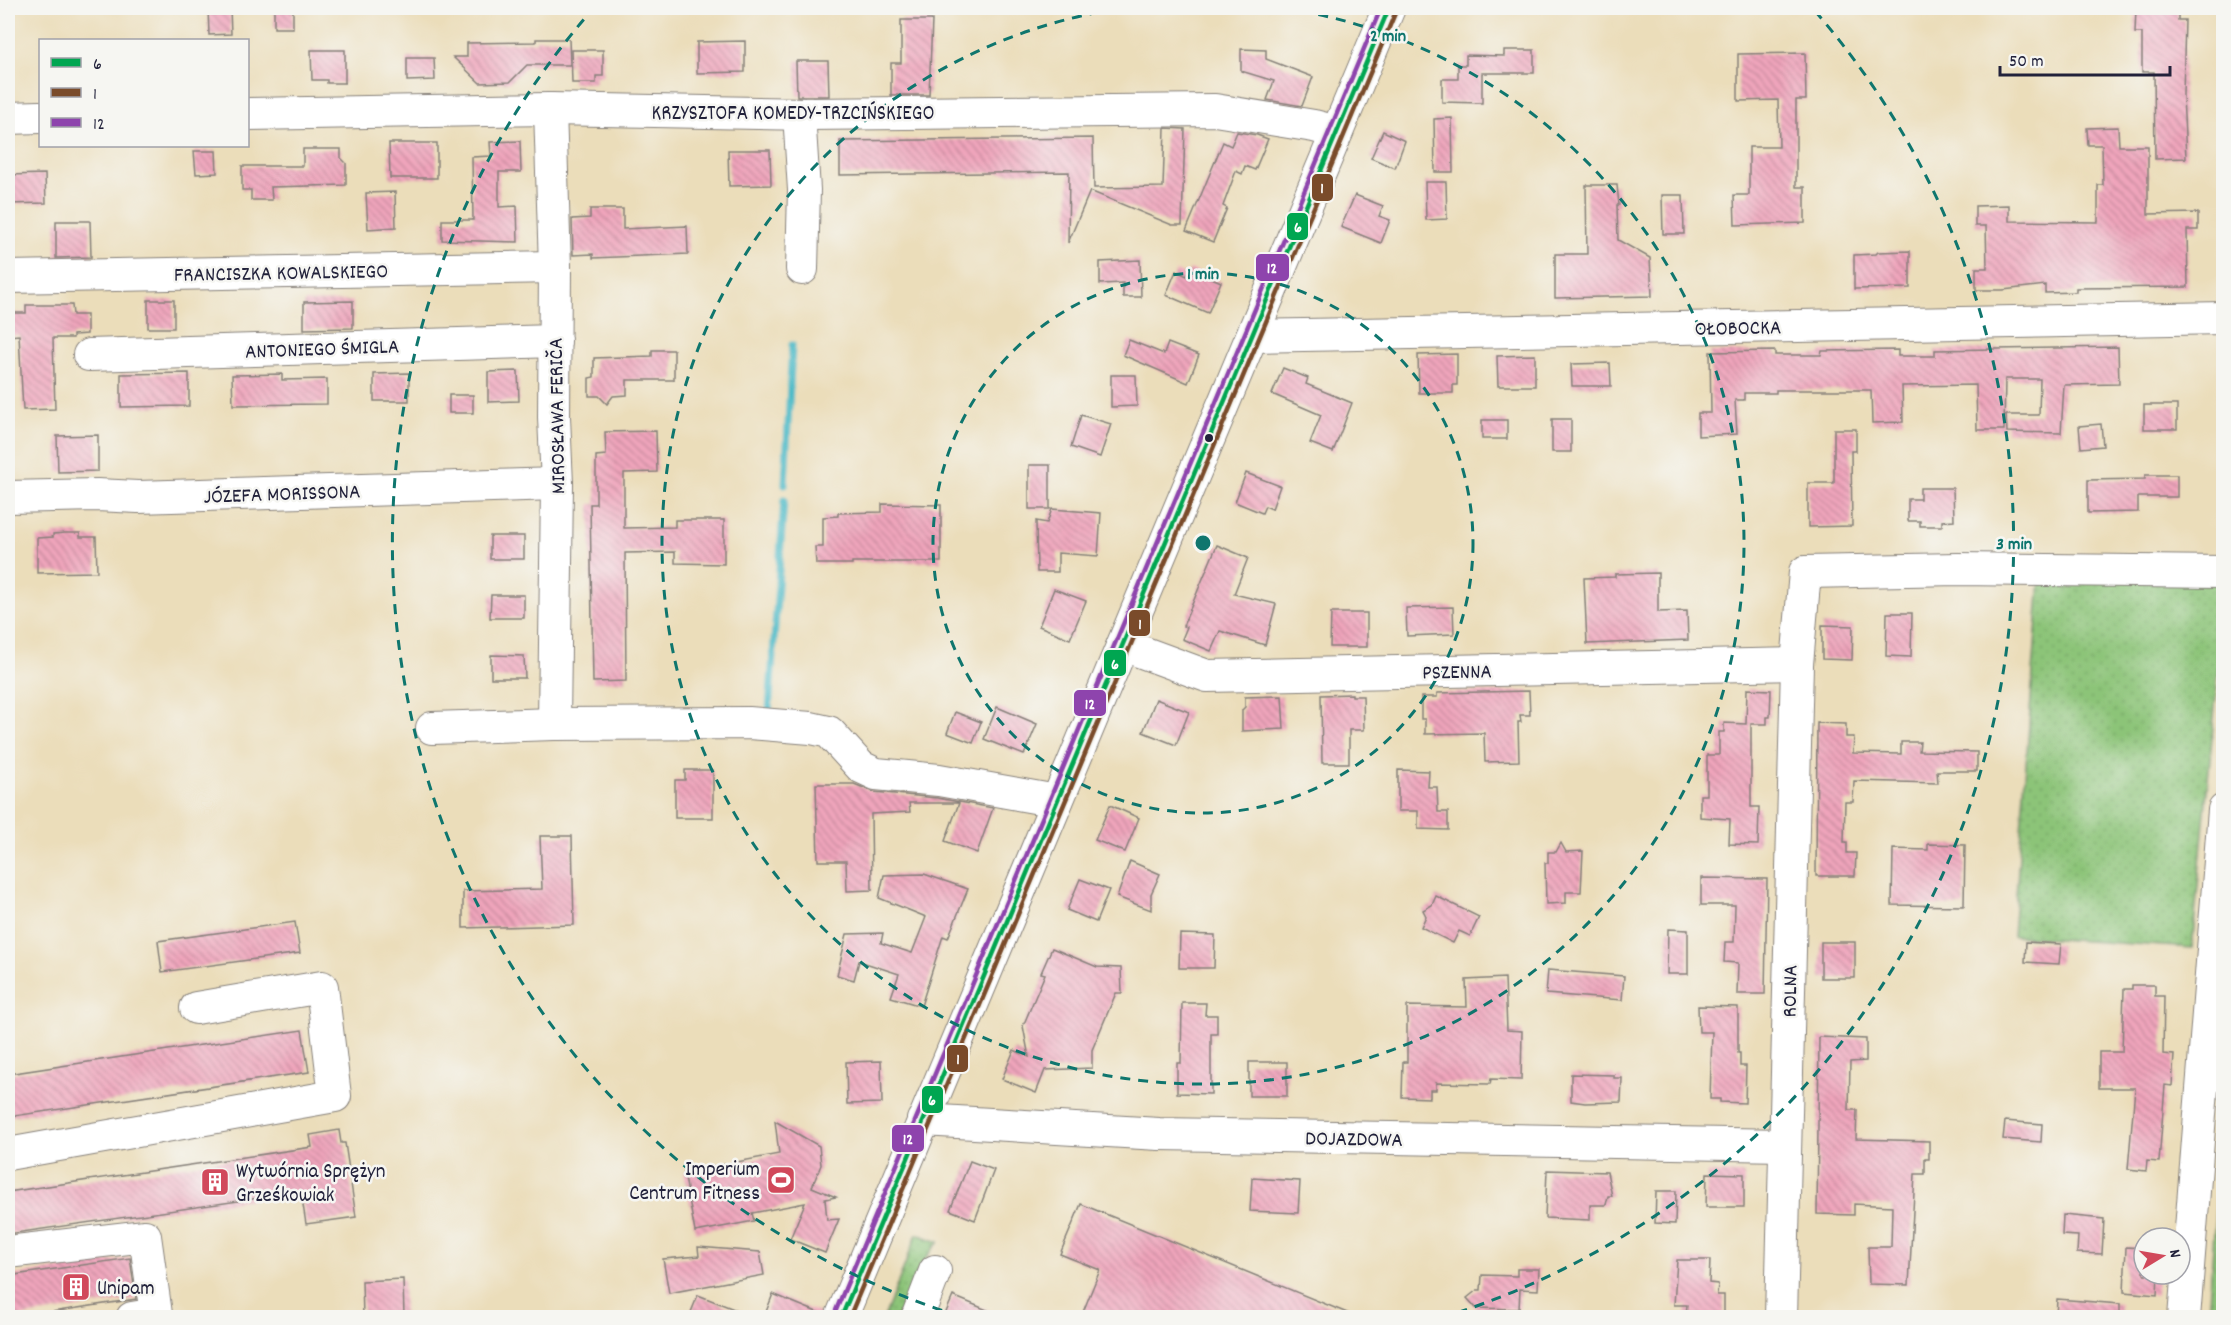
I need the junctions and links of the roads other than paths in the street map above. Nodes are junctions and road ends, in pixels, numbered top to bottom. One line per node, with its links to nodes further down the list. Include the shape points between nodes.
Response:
1 (1389, 8): 7 (street)
2 (550, 109): 3 (street, KRZYSZTOFA KOMEDY-TRZCIŃSKIEGO); 4 (street, KRZYSZTOFA KOMEDY-TRZCIŃSKIEGO); 8 (street, MIROSŁAWA FERIČA)
3 (249, 114)
4 (799, 114): 7 (street, KRZYSZTOFA KOMEDY-TRZCIŃSKIEGO, via 1215,110); 9 (street, via 804,190)
5 (39, 117): 6 (street)
6 (8, 118)
7 (1337, 132): 12 (street)
8 (555, 267): 10 (street, FRANCISZKA KOWALSKIEGO); 13 (street, MIROSŁAWA FERIČA)
9 (802, 269)
10 (8, 277)
11 (2223, 318): 12 (street, OŁOBOCKA)
12 (1251, 336): 18 (street)
13 (555, 341): 14 (street, ANTONIEGO ŚMIGLA); 15 (street, MIROSŁAWA FERIČA)
14 (88, 355)
15 (557, 484): 16 (street, JÓZEFA MORISSONA, via 138,497); 20 (street, MIROSŁAWA FERIČA)
16 (8, 497)
17 (2223, 572): 19 (street, ROLNA, via 1805,572)
18 (1123, 645): 19 (street, PSZENNA, via 1207,676); 22 (street)
19 (1797, 664): 26 (street, ROLNA)
20 (554, 724): 21 (street); 22 (street, via 748,723 811,728 829,732 861,767 876,774 939,780)
21 (432, 728)
22 (1057, 801): 25 (street)
23 (2223, 810): 34 (street)
24 (196, 1008): 27 (street, via 322,987 335,1096)
25 (923, 1120): 26 (street, DOJAZDOWA, via 1159,1134); 31 (street)
26 (1785, 1146): 33 (street, ROLNA)
27 (8, 1154)
28 (8, 1252): 30 (street, via 145,1236 156,1314)
29 (935, 1270): 32 (street)
30 (132, 1317)
31 (841, 1317)
32 (917, 1317)
33 (1781, 1317)
34 (2184, 1317)

